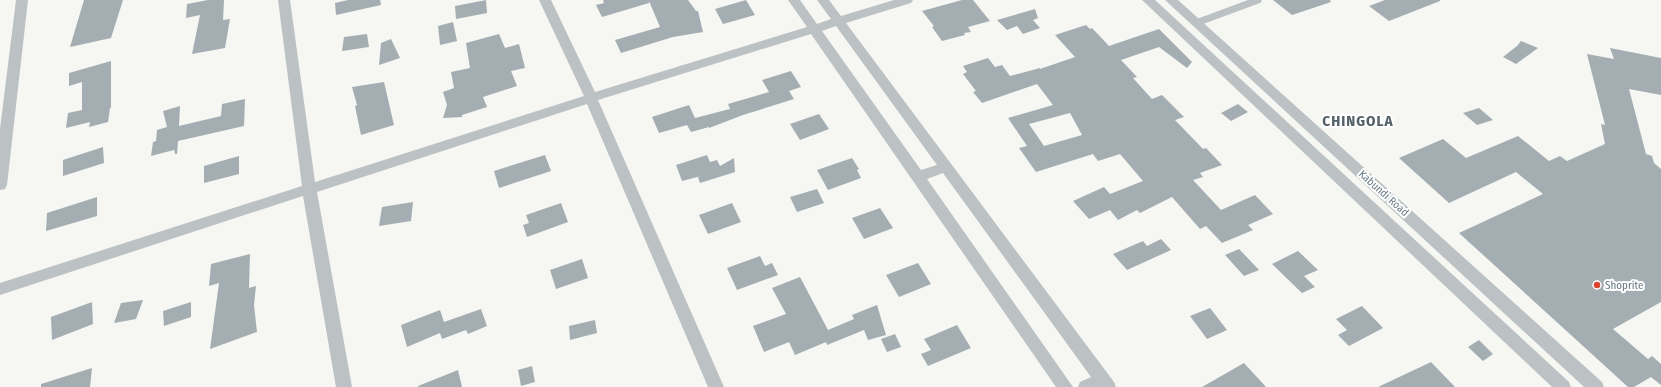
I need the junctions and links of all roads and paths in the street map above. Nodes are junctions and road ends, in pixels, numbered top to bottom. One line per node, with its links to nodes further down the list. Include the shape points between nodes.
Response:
1 (22, 0): 18 (street)
2 (284, 0): 19 (street)
3 (545, 0): 15 (street)
4 (794, 0): 12 (street)
5 (823, 0): 10 (street)
6 (907, 0): 10 (street)
7 (1148, 0): 14 (street, Kabundi Road)
8 (1171, 0): 11 (street, Kabundi Road)
9 (1258, 0): 11 (lane)
10 (838, 21): 12 (street); 16 (street)
11 (1196, 23): 13 (street, Kabundi Road)
12 (814, 29): 15 (street); 17 (street)
13 (1235, 58): 14 (street); 27 (street, Kabundi Road)
14 (1217, 64): 26 (street, Kabundi Road)
15 (590, 98): 19 (street); 23 (street)
16 (946, 167): 17 (street); 21 (street)
17 (918, 177): 24 (street)
18 (0, 185)
19 (309, 188): 20 (street); 22 (street)
20 (0, 289)
21 (1105, 383): 25 (street)
22 (344, 387)
23 (716, 387)
24 (1065, 387)
25 (1086, 387)
26 (1563, 387)
27 (1596, 387)

